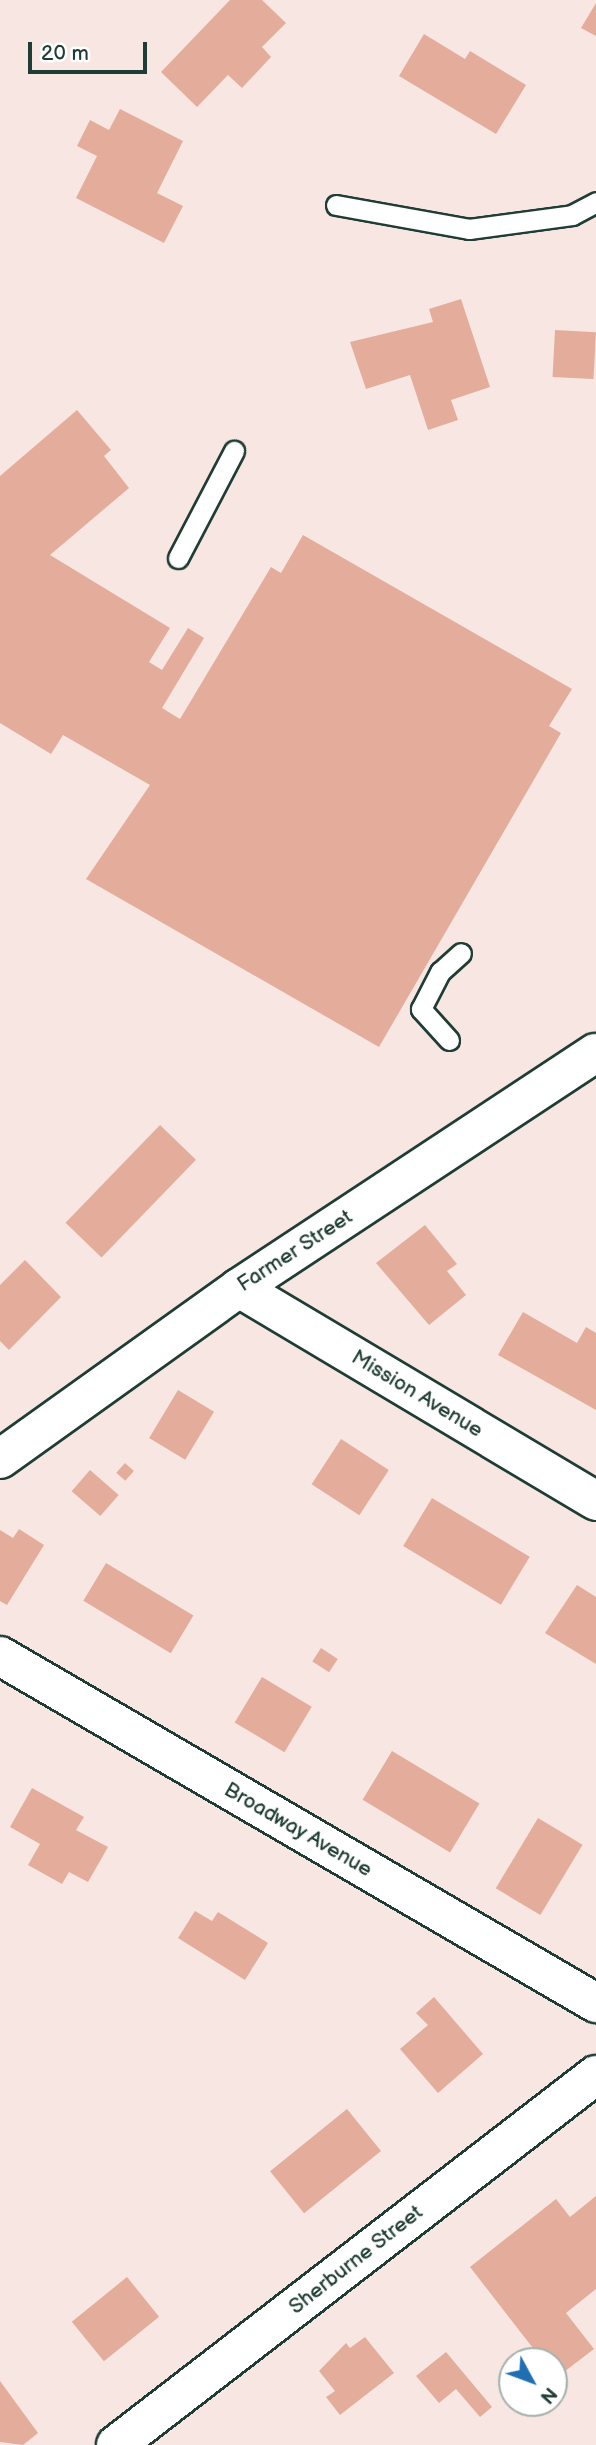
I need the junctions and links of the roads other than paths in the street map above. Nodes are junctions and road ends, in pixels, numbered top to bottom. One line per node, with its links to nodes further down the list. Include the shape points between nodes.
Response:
1 (596, 202): 2 (lane, via 572,215 469,229)
2 (337, 205)
3 (234, 451): 4 (lane)
4 (178, 558)
5 (461, 953): 6 (lane, via 440,972 421,1009)
6 (449, 1040)
7 (596, 1053): 8 (street, Farmer Street)
8 (239, 1288): 9 (street, Farmer Street); 10 (street, Mission Avenue)
9 (0, 1460)
10 (596, 1501)
11 (0, 1656): 12 (street, Broadway Avenue)
12 (596, 2003)
13 (596, 2076): 14 (street, Sherburne Street)
14 (116, 2445)

